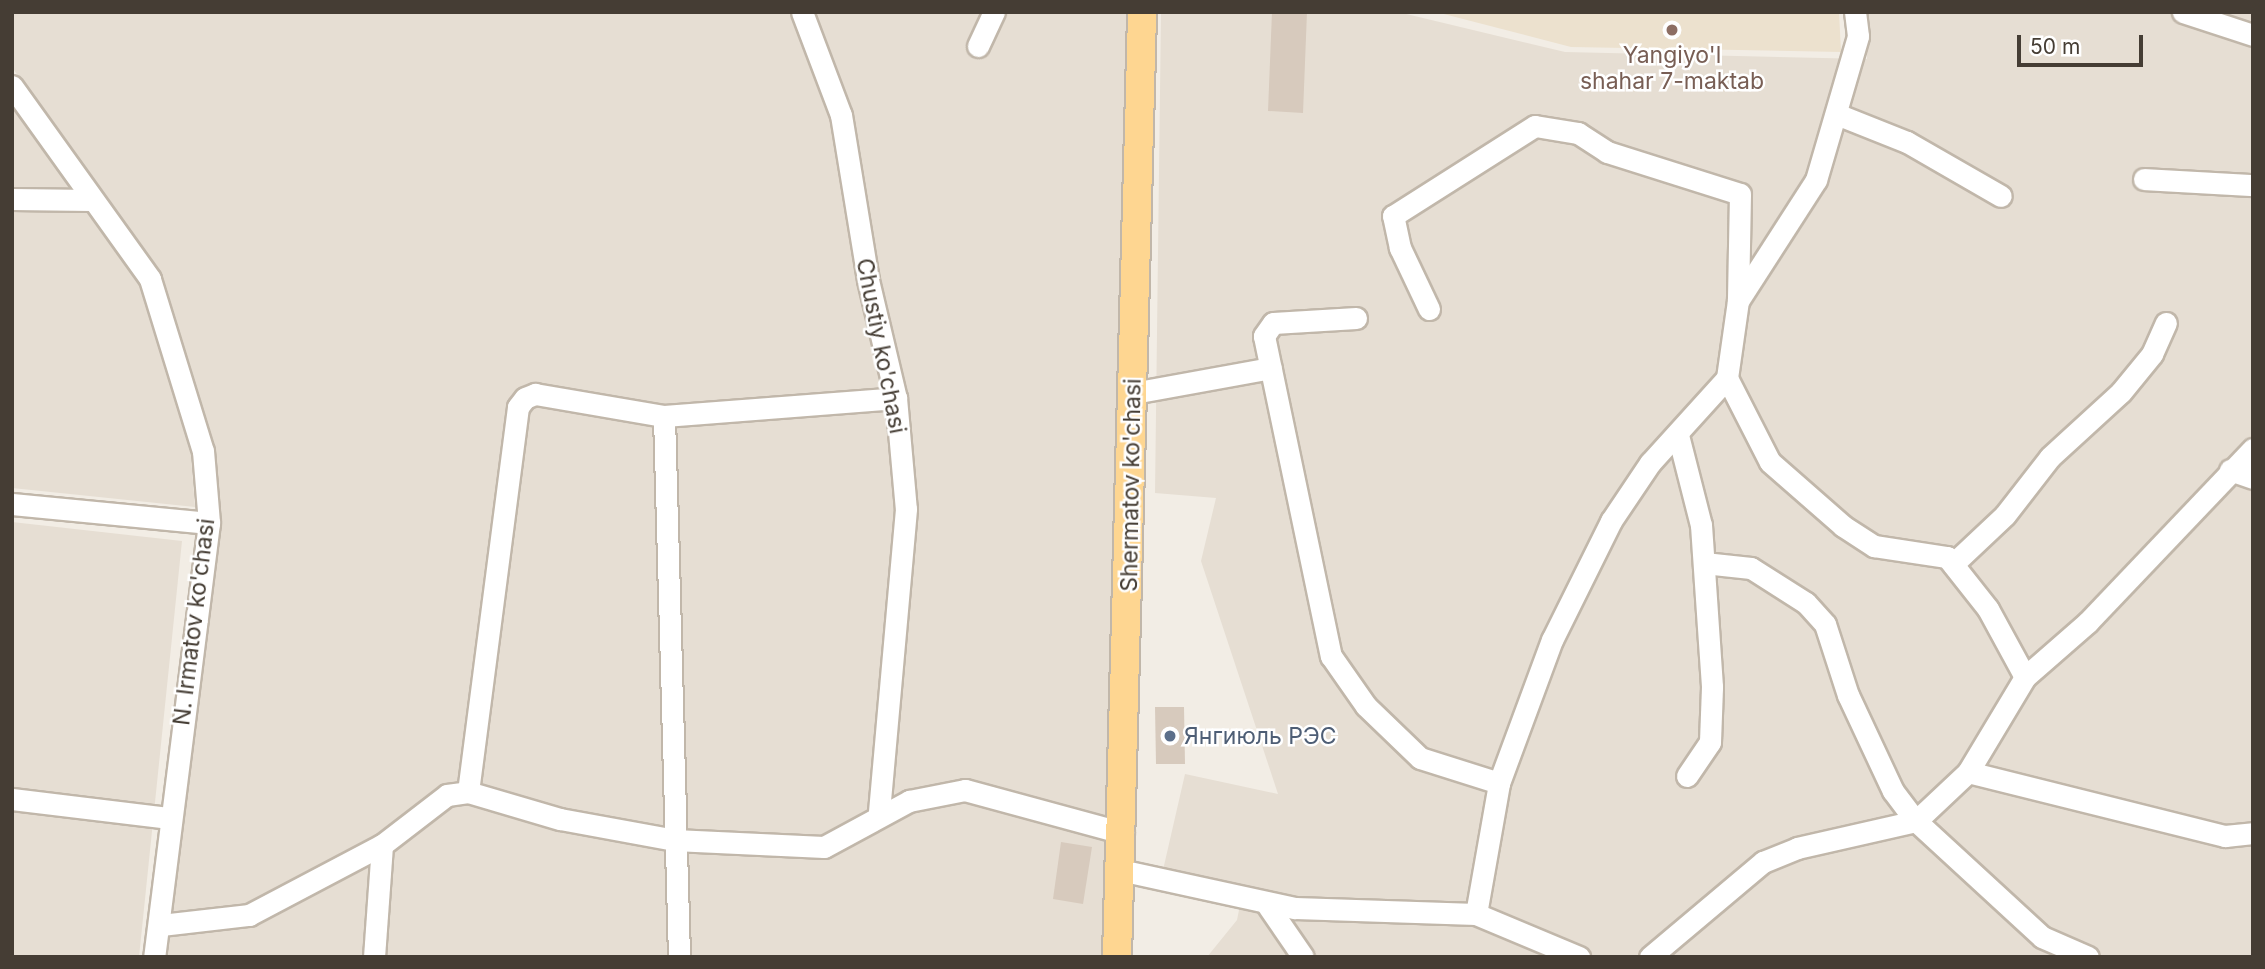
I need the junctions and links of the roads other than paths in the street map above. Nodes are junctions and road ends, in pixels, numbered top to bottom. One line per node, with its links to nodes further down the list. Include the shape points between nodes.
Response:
1 (802, 12): 22 (street, Chustiy ko'chasi, via 841,115 867,280)
2 (994, 12): 7 (street)
3 (1142, 12): 21 (main road, Shermatov ko'chasi)
4 (1855, 12): 9 (street, via 1858,36)
5 (2183, 12): 6 (street)
6 (2253, 34)
7 (978, 46)
8 (12, 86): 14 (street, N. Irmatov ko'chasi)
9 (1839, 116): 12 (street, via 1907,142); 15 (street, via 1800,212)
10 (2144, 180): 11 (street)
11 (2253, 185)
12 (2001, 196)
13 (12, 199): 14 (street)
14 (91, 200): 29 (street, N. Irmatov ko'chasi, via 150,279 184,371 204,451)
15 (1738, 301): 16 (street, via 1740,194 1607,152 1578,133 1535,126 1393,216 1400,248); 20 (street)
16 (1429, 309)
17 (1356, 318): 19 (street, via 1269,324 1264,336)
18 (2166, 323): 31 (street, via 2152,354 2121,392 2050,457 2005,515)
19 (1270, 368): 21 (street); 35 (street, via 1331,656 1366,706 1420,758)
20 (1727, 378): 24 (street); 31 (street, via 1770,462 1843,526 1874,546 1898,553 1934,550)
21 (1133, 393): 41 (main road, Shermatov ko'chasi)
22 (896, 398): 23 (street); 38 (street, Chustiy ko'chasi, via 906,509)
23 (664, 416): 36 (street, via 536,394 518,407); 43 (street)
24 (1678, 435): 30 (street, via 1689,461); 35 (street, via 1611,521 1552,640)
25 (2253, 449): 26 (street)
26 (2230, 470): 27 (street); 32 (street, via 2088,622)
27 (2253, 478)
28 (12, 504): 29 (street)
29 (209, 523): 39 (street, N. Irmatov ko'chasi)
30 (1704, 563): 34 (street, via 1712,731); 40 (street, via 1767,575 1825,624 1848,695 1893,791)
31 (1953, 564): 32 (street, via 1988,609)
32 (2025, 677): 33 (street)
33 (1968, 772): 40 (street); 42 (street, via 2225,836)
34 (1686, 776)
35 (1499, 783): 47 (street)
36 (468, 792): 43 (street, via 561,819); 44 (street, via 447,795)
37 (12, 799): 39 (street)
38 (879, 813): 41 (street, via 965,790); 43 (street, via 851,836 824,847)
39 (170, 818): 48 (street, N. Irmatov ko'chasi)
40 (1916, 821): 55 (street, via 1797,848 1763,862); 56 (street, via 2042,937)
41 (1123, 833): 45 (main road, Shermatov ko'chasi)
42 (2253, 833)
43 (674, 840): 51 (street)
44 (382, 845): 48 (street, via 249,915); 50 (street)
45 (1120, 870): 46 (street); 52 (main road, Shermatov ko'chasi)
46 (1266, 904): 47 (street); 53 (street)
47 (1476, 914): 54 (street)
48 (161, 925): 49 (street, N. Irmatov ko'chasi)
49 (154, 957)
50 (374, 957)
51 (679, 957)
52 (1117, 957)
53 (1303, 957)
54 (1579, 957)
55 (1650, 957)
56 (2088, 957)

